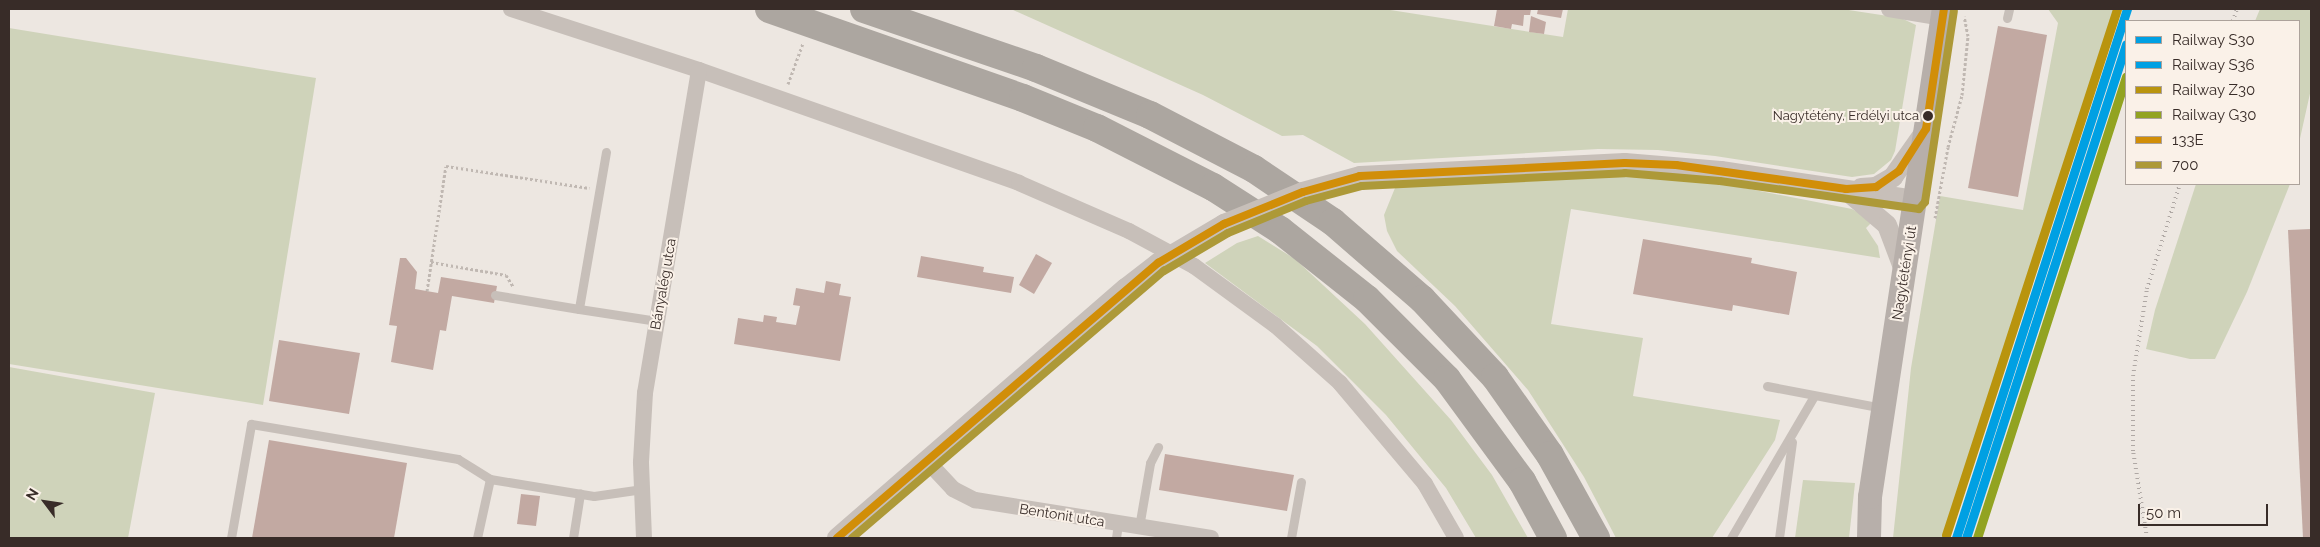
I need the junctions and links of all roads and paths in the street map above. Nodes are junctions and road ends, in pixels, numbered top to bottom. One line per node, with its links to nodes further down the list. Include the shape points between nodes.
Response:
1 (511, 9): 7 (street)
2 (770, 9): 42 (highway, via 1023,98 1097,128 1213,187 1280,230 1367,299 1447,379 1522,481)
3 (864, 9): 43 (highway, via 1036,68 1150,115 1254,169 1333,222 1422,299 1495,377 1550,455)
4 (1889, 9): 5 (street)
5 (1950, 12): 9 (main road, Nagytétényi út); 13 (path, via 1968,36 1962,95 1948,147 1934,225)
6 (803, 42): 8 (path)
7 (699, 70): 20 (street, Bányalég utca); 41 (street, via 1067,202 1129,230 1194,266 1275,324 1340,383 1425,484)
8 (786, 90)
9 (1926, 129): 12 (street, via 1894,177 1876,187); 13 (main road, Nagytétényi út)
10 (606, 152): 11 (lane)
11 (600, 190): 14 (path, via 446,166); 19 (lane)
12 (1846, 190): 13 (street); 15 (street, via 1887,225); 26 (street, bridge, via 1685,166 1625,163 1360,176 1303,192 1224,224 1158,263)
13 (1914, 211): 15 (main road, Nagytétényi út)
14 (431, 262): 16 (path); 18 (path, via 506,275 513,282)
15 (1904, 271): 23 (main road, Nagytétényi út)
16 (427, 291)
17 (495, 296): 18 (lane)
18 (515, 299): 19 (lane)
19 (580, 309): 20 (lane)
20 (657, 321): 30 (street, Bányalég utca, via 641,429)
21 (1767, 386): 22 (lane)
22 (1814, 396): 23 (lane); 24 (lane)
23 (1884, 408): 46 (main road, Nagytétényi út, via 1870,497)
24 (1792, 437): 44 (lane); 45 (lane)
25 (1158, 447): 31 (lane, via 1150,463)
26 (928, 462): 32 (street, Bentonit utca, via 953,489 974,500); 38 (street)
27 (490, 479): 29 (lane); 33 (lane, via 458,459 251,424); 34 (lane)
28 (1301, 482): 40 (lane)
29 (580, 494): 30 (lane); 35 (lane)
30 (642, 494): 36 (street, Bányalég utca); 37 (street, Bányalég utca)
31 (1139, 526): 32 (street, Bentonit utca); 39 (street, Bentonit utca)
32 (1117, 531)
33 (231, 538)
34 (476, 538)
35 (574, 538)
36 (644, 538)
37 (655, 538)
38 (837, 538)
39 (1211, 538)
40 (1291, 538)
41 (1456, 538)
42 (1553, 538)
43 (1596, 538)
44 (1731, 538)
45 (1779, 538)
46 (1869, 538)

